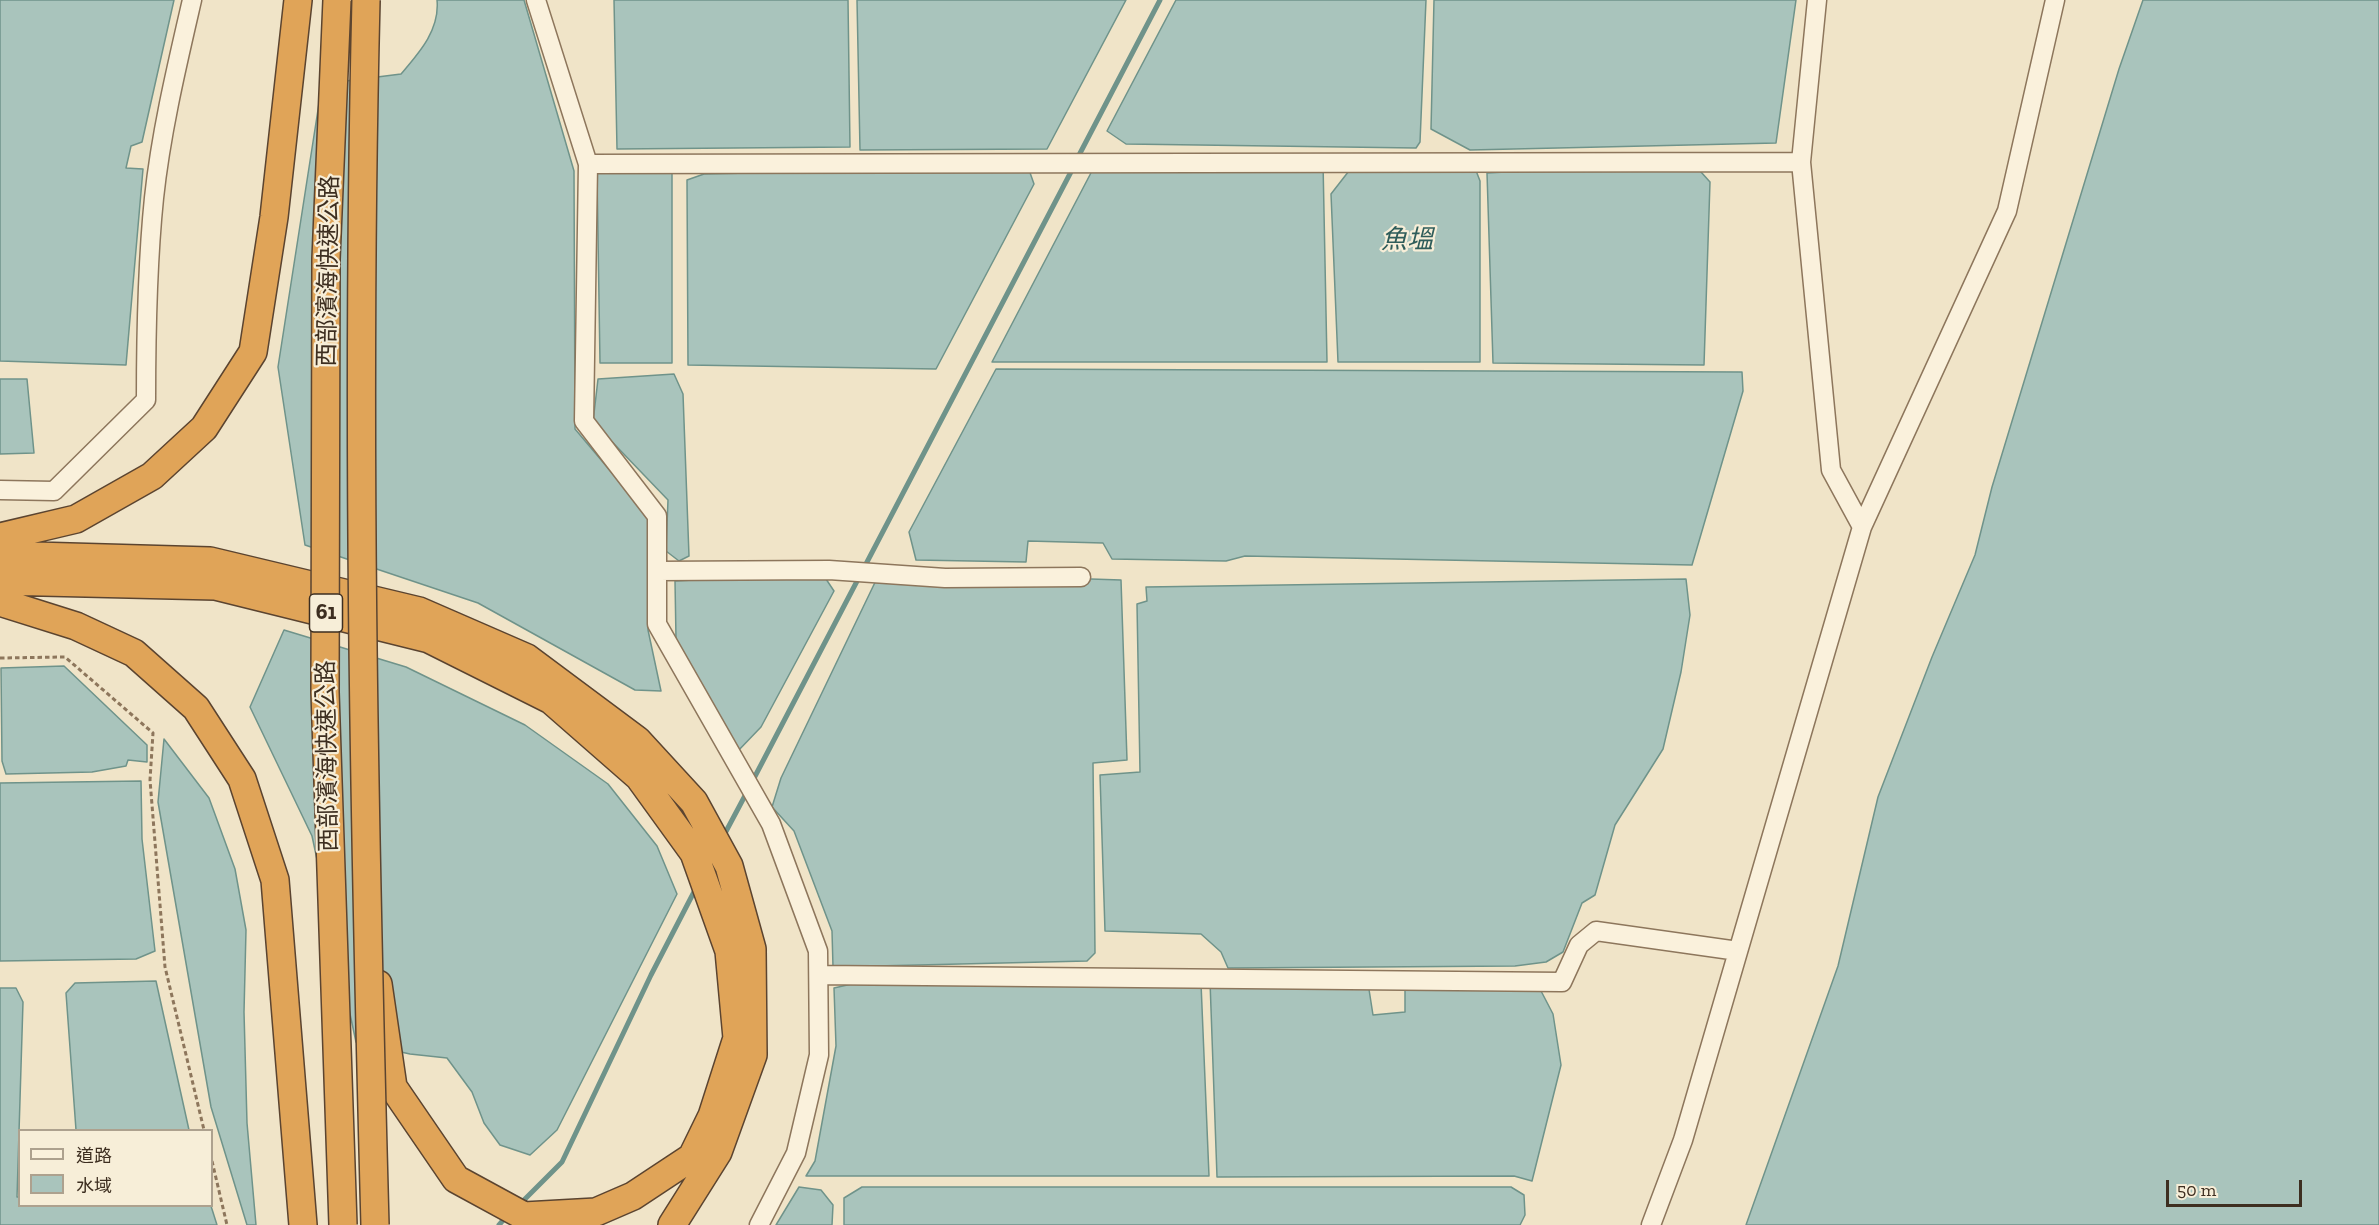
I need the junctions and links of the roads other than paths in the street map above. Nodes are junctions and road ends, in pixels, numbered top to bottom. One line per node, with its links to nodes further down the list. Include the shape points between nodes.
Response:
1 (192, 0): 10 (street, via 154,196 146,296 146,400 54,490)
2 (298, 0): 12 (highway, via 274,218 253,352 204,428 152,476 76,519)
3 (337, 0): 22 (highway, 西部濱海快速公路 / 61, bridge, via 326,259 325,692)
4 (366, 0): 18 (highway, 西部濱海快速公路 / 61, bridge, via 362,354)
5 (537, 0): 9 (street)
6 (1817, 0): 8 (street)
7 (2055, 0): 11 (street, via 2007,211)
8 (1801, 162): 9 (street); 11 (street, via 1831,470)
9 (588, 164): 14 (street, via 584,421 657,516)
10 (0, 490)
11 (1862, 527): 19 (street)
12 (0, 537)
13 (0, 555): 24 (highway, via 210,561 419,611 527,658 637,740 694,802 729,866 752,950 753,1055 718,1152)
14 (657, 571): 15 (street, via 829,570 945,578); 20 (street, via 657,624 771,824 818,951)
15 (1081, 577)
16 (0, 581): 18 (highway, via 215,586 429,639 551,700 639,777 694,853 729,951 737,1038 712,1116 692,1157 633,1196 586,1213 524,1216 456,1179 393,1087)
17 (0, 602): 21 (highway, via 76,626 134,653 196,708 242,779 274,880)
18 (367, 905): 23 (highway, 西部濱海快速公路 / 61, bridge)
19 (1738, 951): 20 (street, via 1596,931 1579,945 1562,982); 26 (street, via 1683,1140)
20 (819, 975): 25 (street, via 819,1055 796,1153)
21 (303, 1225)
22 (344, 1225)
23 (375, 1225)
24 (672, 1225)
25 (759, 1225)
26 (1651, 1225)

